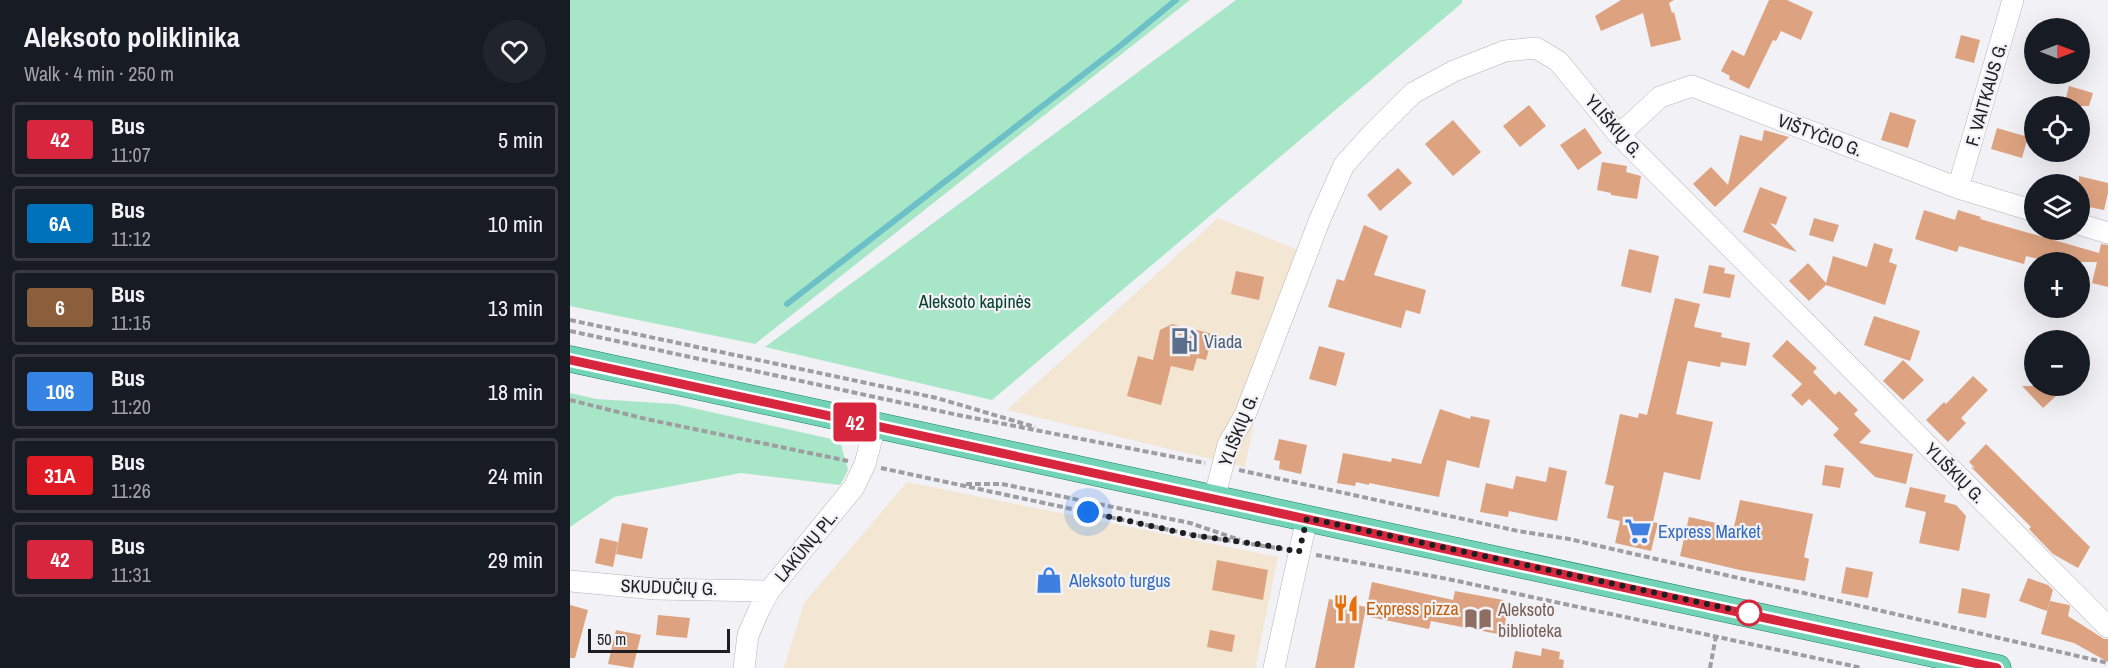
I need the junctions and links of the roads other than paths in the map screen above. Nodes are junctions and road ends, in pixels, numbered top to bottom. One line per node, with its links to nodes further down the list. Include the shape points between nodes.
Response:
1 (2013, 0): 3 (street, F. VAITKAUS G.)
2 (1619, 135): 3 (street, VIŠTYČIO G., via 1660,97 1692,86); 9 (street, YLIŠKIŲ G., via 1558,61 1536,48 1505,51 1413,93 1344,165 1245,415 1228,445); 13 (street, YLIŠKIŲ G.)
3 (1958, 189): 4 (street, VIŠTYČIO G.)
4 (2024, 208)
5 (2090, 227): 6 (street)
6 (2108, 233)
7 (570, 360): 8 (main road)
8 (875, 426): 9 (main road); 12 (street, LAKŪNŲ PL., via 865,464 850,493)
9 (1214, 499): 10 (main road)
10 (1307, 518): 15 (street); 16 (main road)
11 (570, 581): 12 (street, SKUDUČIŲ G., via 655,589)
12 (769, 591): 14 (street, LAKŪNŲ PL., via 748,635)
13 (2108, 627)
14 (744, 668)
15 (1274, 668)
16 (1998, 668)

